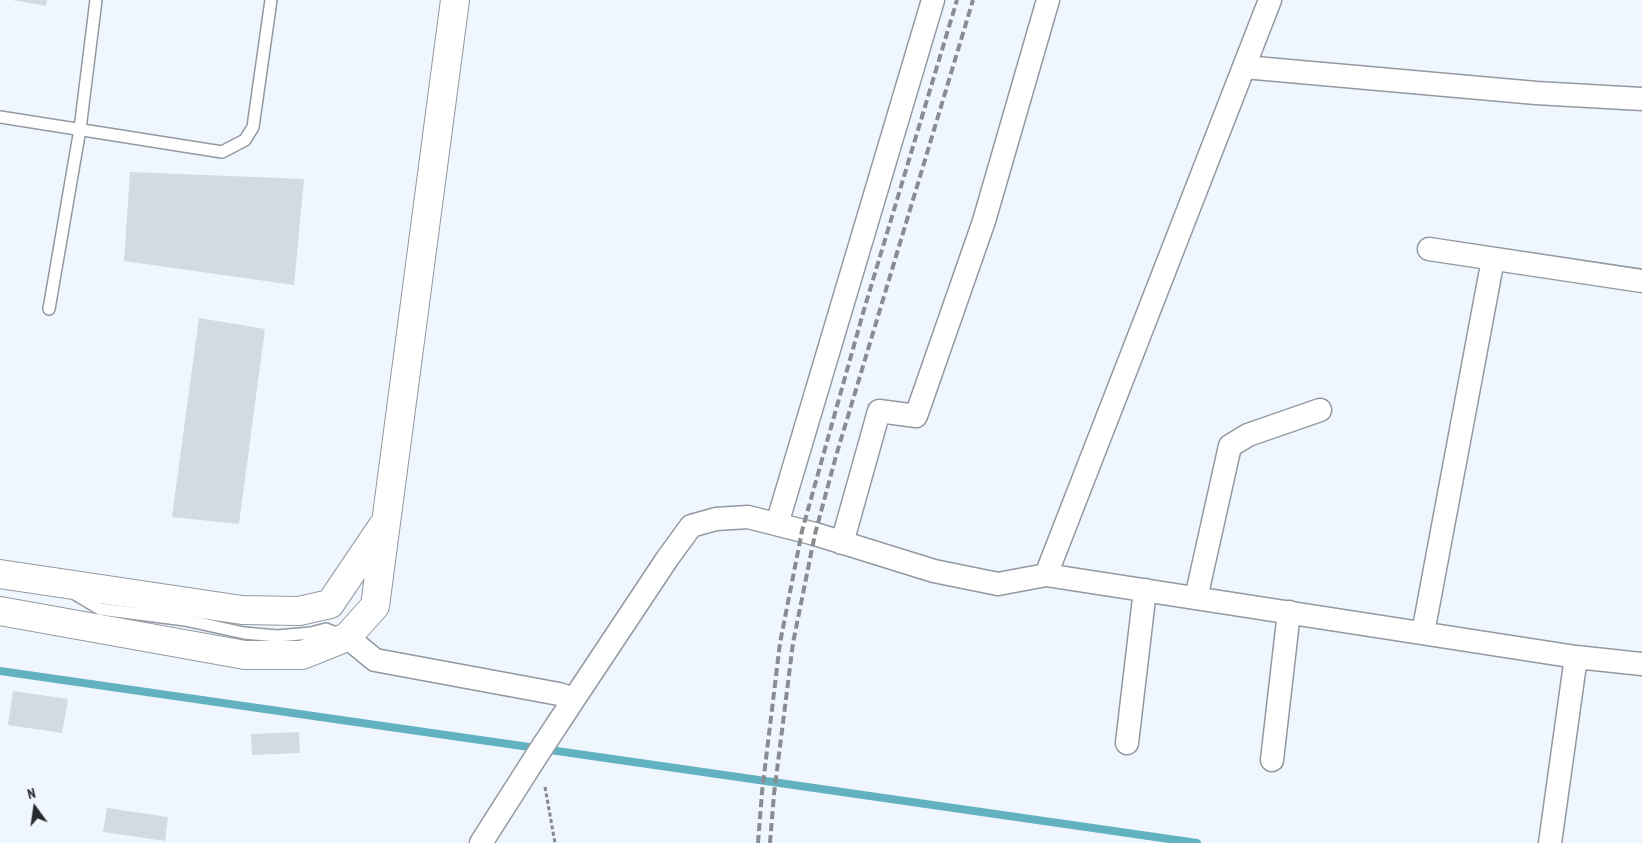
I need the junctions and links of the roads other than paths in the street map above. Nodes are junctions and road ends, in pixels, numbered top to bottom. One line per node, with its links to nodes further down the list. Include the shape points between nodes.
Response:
1 (96, 0): 10 (lane)
2 (271, 0): 10 (lane, via 253,127 245,140 222,152)
3 (455, 0): 16 (street)
4 (933, 0): 17 (street)
5 (1048, 0): 18 (street, via 984,222 916,416 879,411)
6 (1270, 0): 7 (street)
7 (1244, 67): 8 (street, via 1536,93); 20 (street)
8 (1642, 99)
9 (0, 117): 10 (lane)
10 (80, 129): 14 (lane)
11 (1429, 249): 12 (street)
12 (1493, 258): 13 (street); 26 (street)
13 (1642, 281)
14 (49, 309)
15 (1320, 410): 23 (street, via 1248,436 1230,446)
16 (387, 520): 21 (street, via 330,604 299,611 242,610); 27 (street, via 375,606)
17 (777, 524): 18 (street); 30 (street, via 748,517 716,519 691,526)
18 (842, 543): 20 (street, via 934,571 998,584)
19 (0, 574): 21 (street)
20 (1046, 575): 22 (street)
21 (56, 582): 27 (lane, via 100,608 185,620 244,633 277,636 326,629)
22 (1145, 590): 23 (street); 31 (street)
23 (1196, 598): 25 (street)
24 (0, 611): 27 (street, via 245,655 302,655)
25 (1289, 612): 26 (street); 32 (street)
26 (1422, 633): 28 (street)
27 (347, 637): 30 (street, via 375,660)
28 (1576, 657): 29 (street); 34 (street)
29 (1642, 664)
30 (574, 699): 33 (street)
31 (1127, 743)
32 (1272, 760)
33 (481, 843)
34 (1550, 843)

